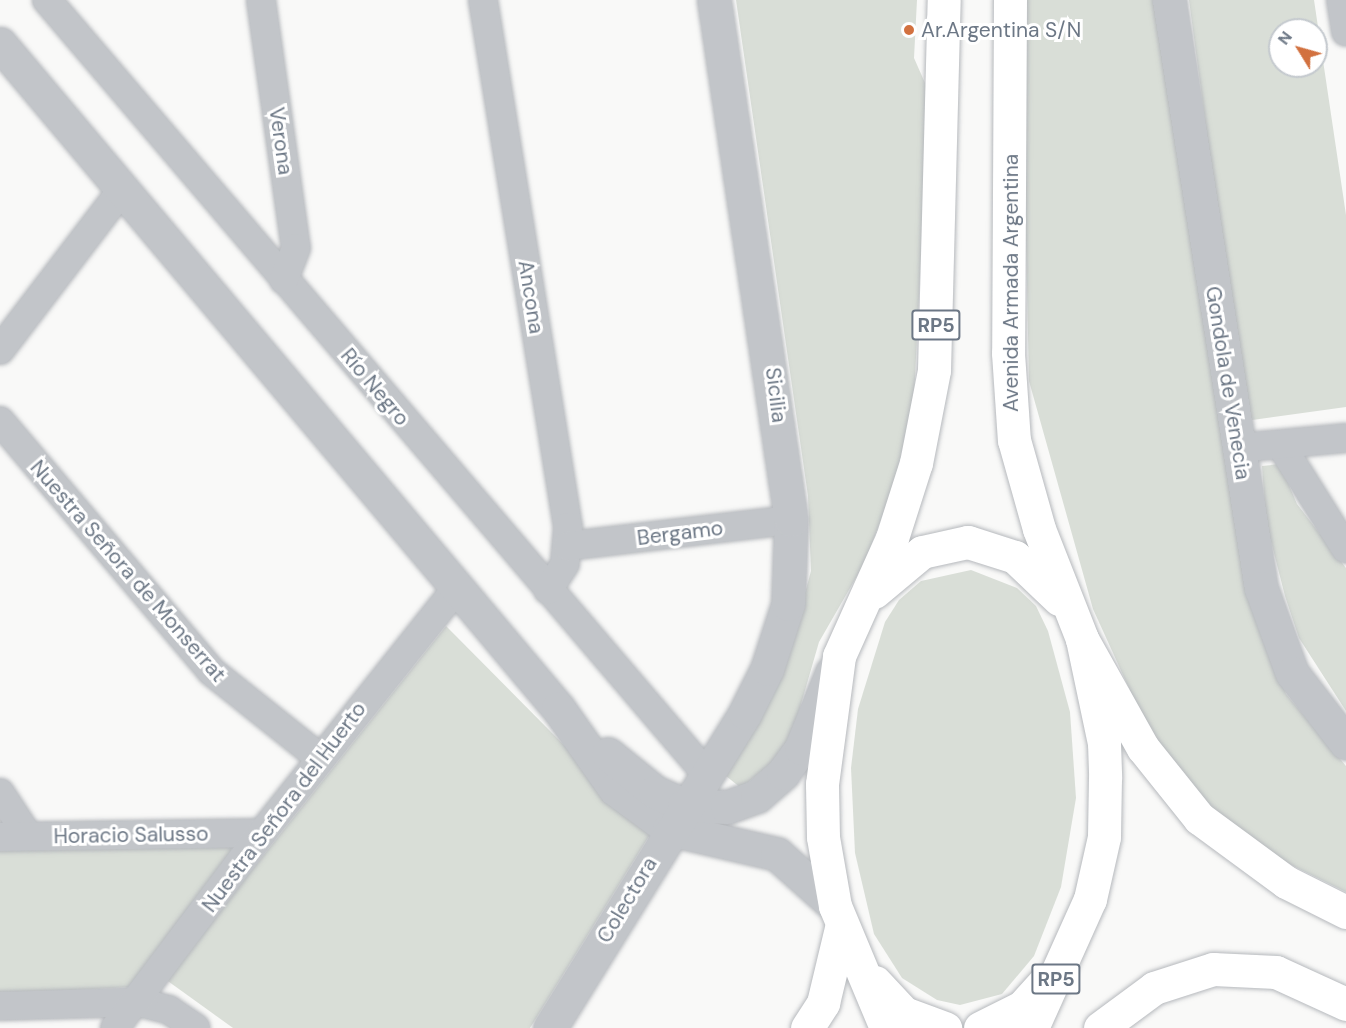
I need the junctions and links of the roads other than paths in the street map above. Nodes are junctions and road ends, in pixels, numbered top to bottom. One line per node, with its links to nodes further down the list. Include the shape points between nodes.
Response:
1 (47, 0): 12 (street, Río Negro)
2 (261, 0): 12 (street, Verona, via 296,248)
3 (483, 0): 19 (street, Ancona)
4 (714, 0): 18 (street, Sicilia)
5 (944, 0): 24 (main road, Avenida Armada Argentina / RP5, via 934,370 916,463 895,529)
6 (1010, 0): 23 (main road, Avenida Armada Argentina, via 1008,353 1014,440 1039,529)
7 (1169, 0): 17 (street, Gondola de Venecia)
8 (1341, 0): 9 (street)
9 (1346, 32)
10 (0, 44): 11 (street)
11 (121, 191): 13 (street); 21 (street)
12 (284, 280): 22 (street, Río Negro)
13 (0, 350)
14 (0, 421): 26 (street, Nuestra Señora de Monserrat, via 211,671)
15 (1346, 438): 16 (street)
16 (1282, 447): 17 (street); 20 (street)
17 (1238, 448): 25 (street, Gondola de Venecia, via 1269,619 1292,673)
18 (791, 519): 19 (street, Bergamo); 27 (street, Sicilia, via 792,573 779,637 745,713)
19 (568, 546): 22 (street, Ancona, via 565,564)
20 (1346, 549)
21 (457, 588): 26 (street, Nuestra Señora del Huerto); 29 (street, via 558,708 615,789)
22 (548, 590): 27 (street, Río Negro)
23 (1081, 633): 24 (main road, Avenida Armada Argentina, via 1038,575 1015,557 968,542 922,552 900,565); 32 (main road, via 1143,748 1199,818 1286,882); 34 (main road, Avenida Armada Argentina, via 1104,742 1105,807 1097,870)
24 (843, 645): 29 (street, via 801,748 783,773 757,796 727,807); 33 (main road, Avenida Armada Argentina, via 822,784 823,837)
25 (1346, 744)
26 (320, 758): 30 (street, Nuestra Señora del Huerto)
27 (705, 772): 29 (street, Colectora)
28 (0, 793): 31 (street)
29 (677, 817): 33 (street, via 777,854); 40 (street, Colectora)
30 (262, 833): 31 (street, Horacio Salusso); 35 (street, Nuestra Señora del Huerto)
31 (14, 836)
32 (1346, 912)
33 (842, 927): 41 (main road, via 823,1003); 42 (main road, Avenida Armada Argentina); 43 (main road, Avenida Armada Argentina, via 904,1013)
34 (1079, 930): 44 (main road, Avenida Armada Argentina, via 1022,1007); 45 (main road, Avenida Armada Argentina / RP5)
35 (138, 1002): 37 (street); 38 (street, Nuestra Señora del Huerto); 39 (street, via 169,1010)
36 (1346, 1004): 46 (main road, via 1275,972 1213,969 1154,988)
37 (0, 1006)
38 (115, 1028)
39 (195, 1028)
40 (550, 1028)
41 (807, 1028)
42 (886, 1028)
43 (945, 1028)
44 (980, 1028)
45 (1032, 1028)
46 (1100, 1028)

